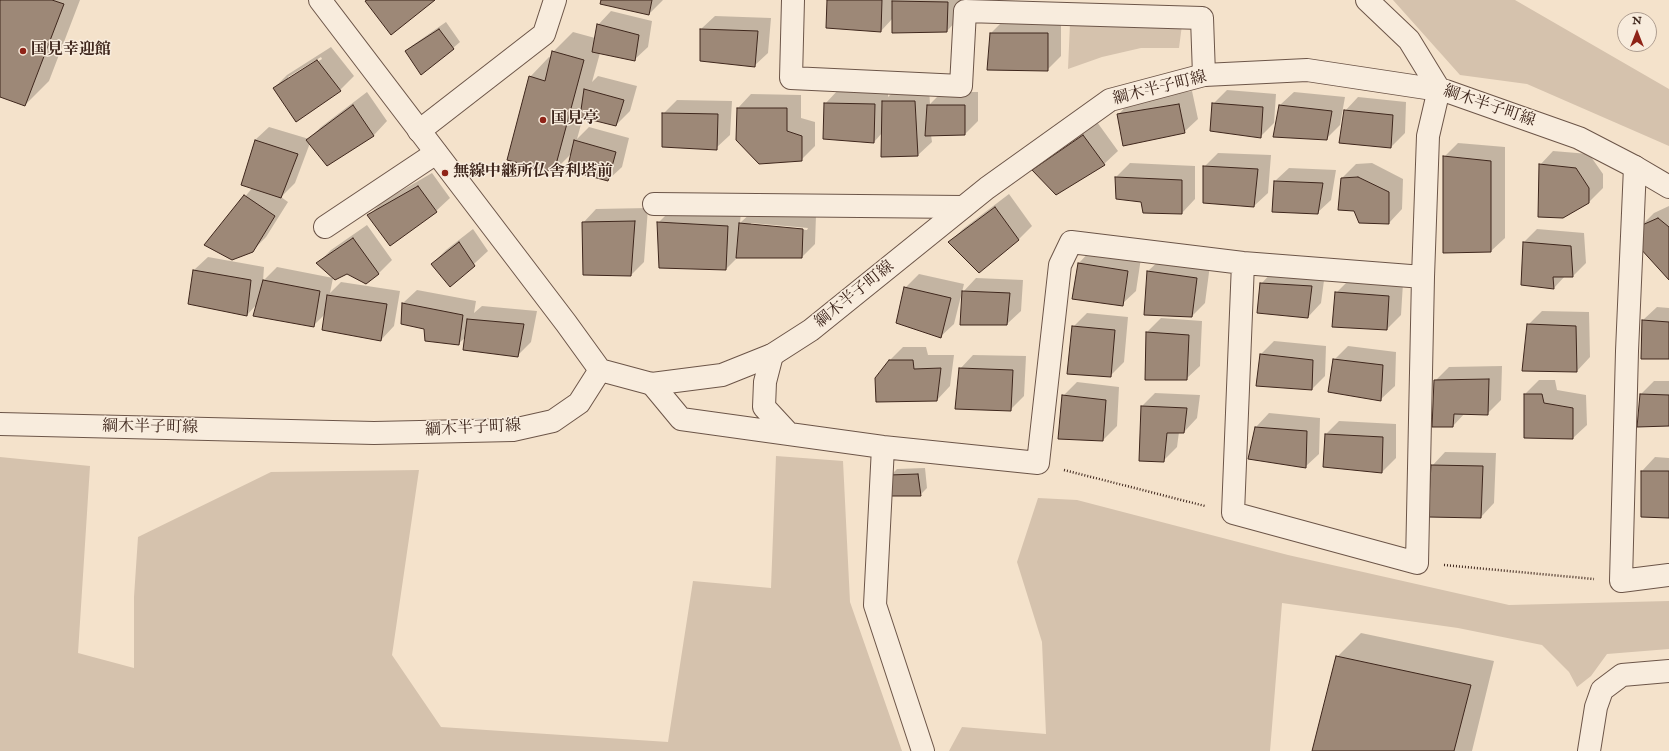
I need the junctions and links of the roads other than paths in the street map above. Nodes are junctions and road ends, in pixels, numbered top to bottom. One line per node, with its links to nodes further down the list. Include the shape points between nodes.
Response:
1 (320, 0): 7 (street)
2 (554, 0): 7 (street, via 544,34)
3 (792, 0): 5 (street, via 791,78 962,86 965,11 1202,18)
4 (1367, 0): 6 (street, via 1410,40)
5 (1204, 75): 6 (street, 綱木半子町線, via 1307,70); 12 (street, 綱木半子町線, via 1110,100)
6 (1439, 89): 9 (street, 綱木半子町線, via 1579,138); 15 (street, via 1428,136)
7 (419, 131): 8 (street)
8 (436, 153): 13 (street); 17 (street)
9 (1634, 167): 10 (street, 綱木半子町線); 22 (street, via 1621,581)
10 (1669, 187)
11 (654, 204): 12 (street)
12 (963, 207): 16 (street, 綱木半子町線, via 811,330)
13 (325, 227)
14 (1243, 262): 15 (street); 15 (street, via 1232,513 1417,563); 21 (street, via 1071,242 1060,265 1038,463)
15 (1423, 277)
16 (772, 355): 18 (street, 綱木半子町線, via 722,375); 20 (street, via 765,382 764,407)
17 (600, 370): 18 (street, 綱木半子町線); 19 (street, 綱木半子町線, via 579,403 553,421 513,430 374,433)
18 (652, 384): 20 (street, via 681,419)
19 (0, 424)
20 (789, 434): 21 (street)
21 (883, 447): 24 (street, via 875,605)
22 (1669, 575)
23 (1669, 671): 25 (street, via 1622,675 1602,690 1596,707)
24 (923, 751)
25 (1589, 751)

